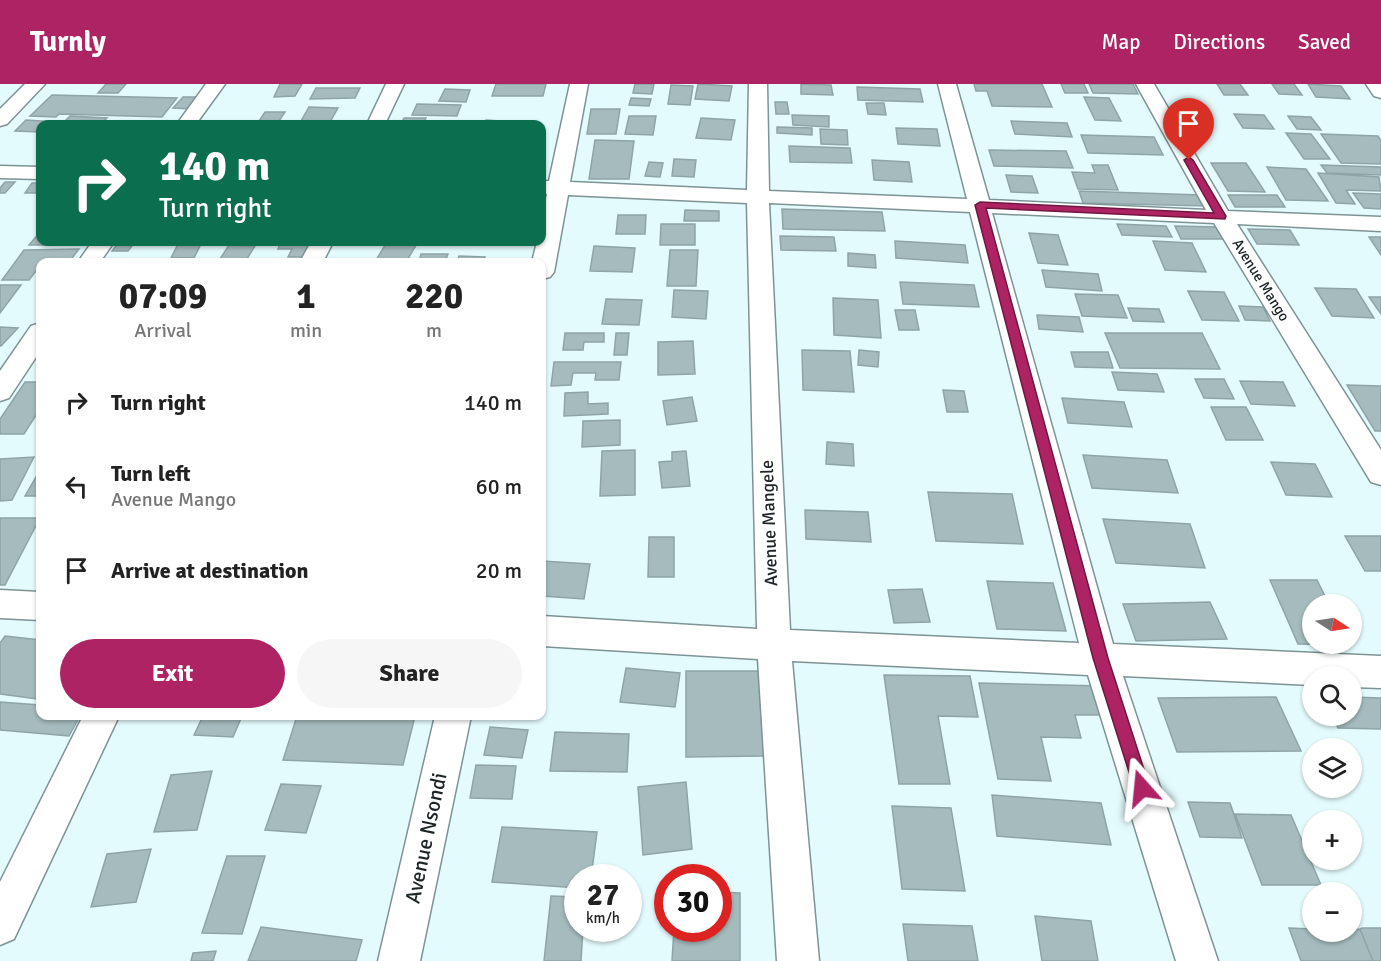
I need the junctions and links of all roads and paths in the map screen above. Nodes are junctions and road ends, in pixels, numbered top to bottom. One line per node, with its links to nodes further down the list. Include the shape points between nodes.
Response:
1 (36, 84): 10 (street)
2 (216, 84): 11 (street)
3 (395, 84): 12 (street)
4 (579, 84): 15 (street)
5 (758, 84): 16 (street, Avenue Mangele)
6 (947, 84): 17 (street)
7 (1145, 84): 18 (street, Avenue Mango)
8 (1375, 84): 9 (street)
9 (1381, 92)
10 (0, 120)
11 (189, 120)
12 (378, 120)
13 (0, 172): 14 (street)
14 (36, 173)
15 (550, 187): 16 (street); 20 (street)
16 (758, 197): 17 (street); 27 (street, Avenue Mangele)
17 (980, 205): 18 (street); 28 (street)
18 (1221, 216): 19 (street); 23 (street, Avenue Mango)
19 (1381, 224)
20 (546, 230)
21 (36, 338): 22 (street)
22 (0, 391)
23 (1381, 474)
24 (0, 604): 25 (street)
25 (36, 606)
26 (546, 631): 27 (street)
27 (774, 645): 28 (street); 34 (street, Avenue Mangele)
28 (1100, 658): 29 (street); 35 (street)
29 (1381, 672)
30 (99, 720): 32 (street)
31 (452, 720): 33 (street, Avenue Nsondi)
32 (0, 925)
33 (399, 961)
34 (798, 961)
35 (1197, 961)

